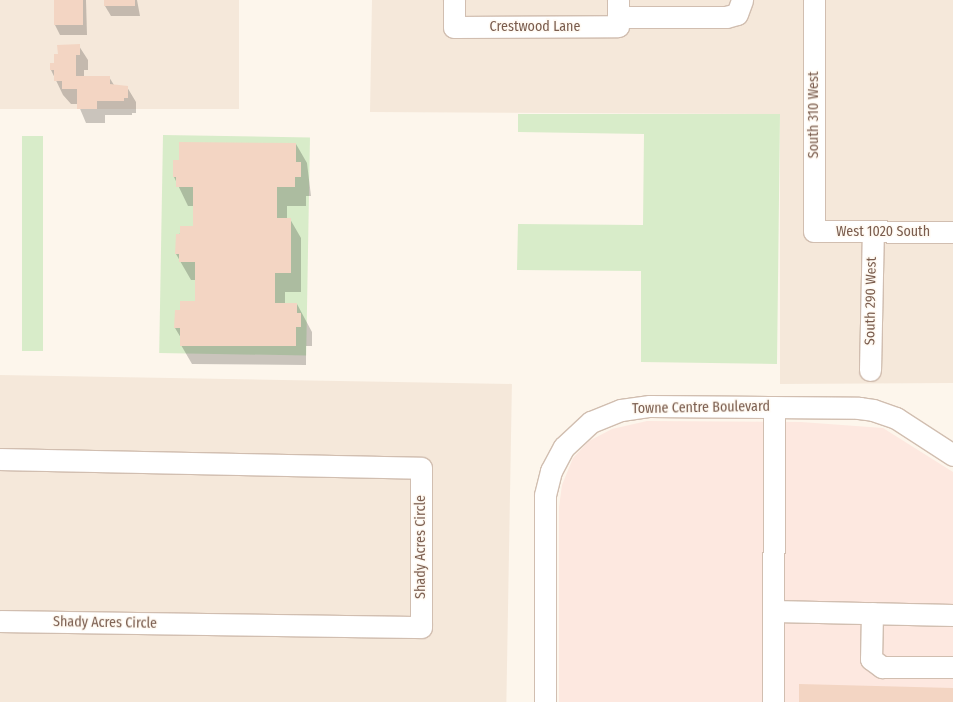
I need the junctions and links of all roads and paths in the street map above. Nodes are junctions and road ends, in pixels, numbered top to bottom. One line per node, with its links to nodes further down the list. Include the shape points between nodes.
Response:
1 (454, 0): 4 (street, Crestwood Lane, via 454,27 618,26)
2 (742, 0): 4 (street, via 738,14 726,17)
3 (814, 0): 5 (street, South 310 West)
4 (618, 9)
5 (814, 231): 6 (street, West 1020 South)
6 (873, 232): 7 (street, West 1020 South); 8 (street, South 290 West)
7 (953, 232)
8 (870, 370)
9 (774, 407): 10 (street, Towne Centre Boulevard, via 874,410 907,424); 12 (street); 17 (street, Towne Centre Boulevard, via 634,407 591,422 564,447 549,478 544,509)
10 (953, 455)
11 (0, 459): 15 (street, Shady Acres Circle, via 421,468 421,627)
12 (774, 611): 13 (street); 18 (street)
13 (872, 613): 14 (street); 16 (street, via 871,659 882,667)
14 (953, 615)
15 (0, 621)
16 (953, 667)
17 (545, 702)
18 (773, 702)

